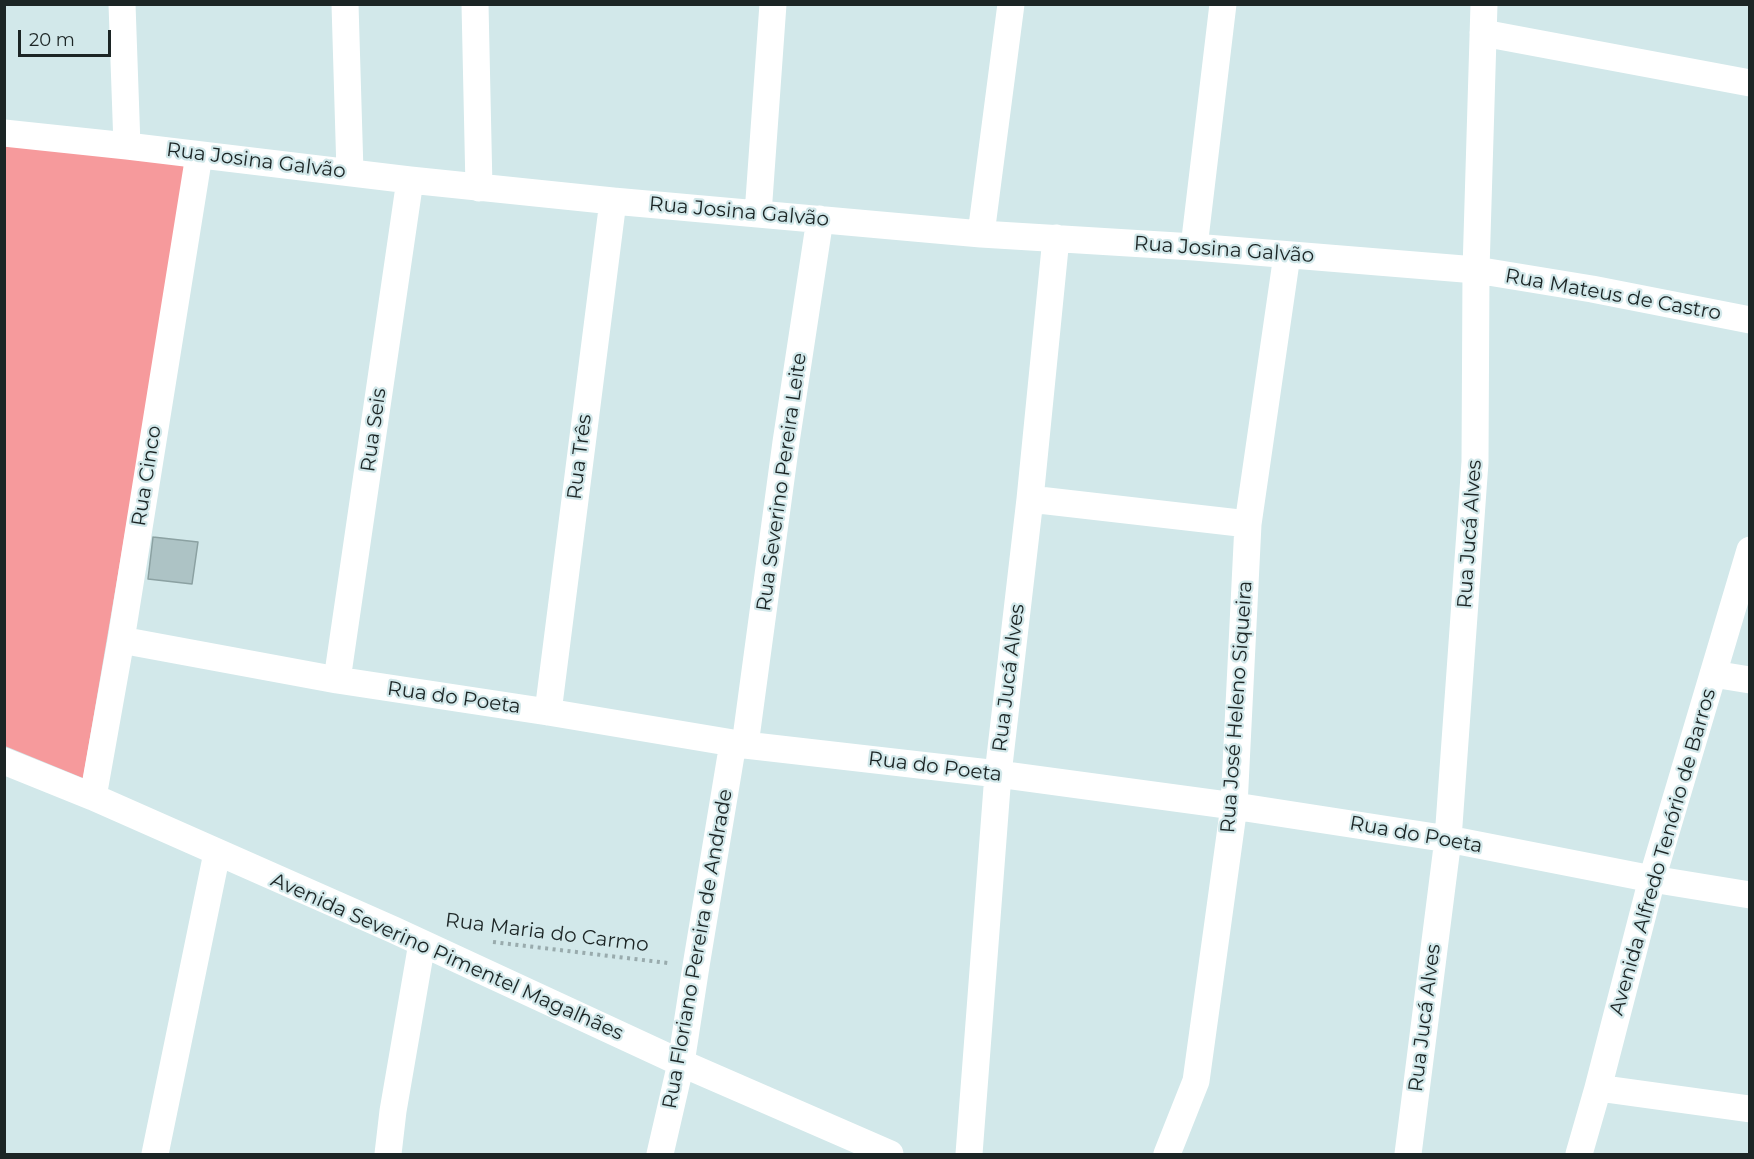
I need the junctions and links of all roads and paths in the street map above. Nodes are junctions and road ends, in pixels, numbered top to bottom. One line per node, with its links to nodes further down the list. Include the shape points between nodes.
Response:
1 (122, 4): 11 (street)
2 (345, 4): 13 (street)
3 (475, 4): 15 (street)
4 (772, 4): 17 (street)
5 (1011, 4): 19 (street)
6 (1223, 4): 21 (street)
7 (1484, 4): 8 (street, Rua Jucá Alves)
8 (1483, 33): 9 (street); 23 (street, Rua Jucá Alves)
9 (1749, 83)
10 (4, 133): 11 (street, Rua Josina Galvão)
11 (128, 146): 12 (street, Rua Josina Galvão)
12 (199, 155): 13 (street, Rua Josina Galvão); 28 (street, Rua Cinco)
13 (350, 172): 14 (street, Rua Josina Galvão)
14 (410, 180): 15 (street, Rua Josina Galvão); 30 (street, Rua Seis)
15 (479, 188): 16 (street, Rua Josina Galvão)
16 (613, 201): 17 (street, Rua Josina Galvão); 32 (street, Rua Três)
17 (758, 214): 18 (street, Rua Josina Galvão)
18 (820, 219): 19 (street, Rua Josina Galvão); 33 (street, Rua Severino Pereira Leite)
19 (981, 234): 20 (street, Rua Josina Galvão)
20 (1056, 238): 21 (street, Rua Josina Galvão); 25 (street, Rua Jucá Alves)
21 (1194, 248): 22 (street, Rua Josina Galvão)
22 (1287, 255): 23 (street, Rua Josina Galvão); 26 (street, Rua José Heleno Siqueira)
23 (1476, 270): 24 (street, Rua Mateus de Castro); 38 (street, Rua Jucá Alves, via 1475,462)
24 (1749, 320)
25 (1030, 499): 26 (street); 35 (street, Rua Jucá Alves)
26 (1248, 524): 37 (street, Rua José Heleno Siqueira)
27 (1748, 563): 29 (street, Avenida Alfredo Tenório de Barros)
28 (121, 640): 30 (street, Rua do Poeta); 36 (street, Rua Cinco)
29 (1713, 674): 31 (street); 40 (street, Avenida Alfredo Tenório de Barros)
30 (337, 680): 32 (street, Rua do Poeta)
31 (1749, 680)
32 (548, 712): 33 (street, Rua do Poeta)
33 (739, 744): 35 (street, Rua do Poeta); 44 (street, Rua Floriano Pereira de Andrade)
34 (4, 761): 36 (street, Avenida Severino Pimentel Magalhães)
35 (998, 774): 37 (street, Rua do Poeta); 53 (street, Rua Jucá Alves)
36 (93, 797): 39 (street, Avenida Severino Pimentel Magalhães)
37 (1234, 806): 38 (street, Rua do Poeta); 54 (street, Rua José Heleno Siqueira, via 1196,1081)
38 (1448, 839): 40 (street, Rua do Poeta); 55 (street, Rua Jucá Alves)
39 (217, 853): 43 (street, Avenida Severino Pimentel Magalhães); 49 (street)
40 (1652, 879): 41 (street, Rua do Poeta); 46 (street, Avenida Alfredo Tenório de Barros)
41 (1749, 895)
42 (487, 941): 44 (path, Rua Maria do Carmo)
43 (422, 944): 45 (street, Avenida Severino Pimentel Magalhães); 50 (street)
44 (696, 966): 45 (street, Rua Floriano Pereira de Andrade)
45 (681, 1063): 48 (street, Avenida Severino Pimentel Magalhães); 51 (street, Rua Floriano Pereira de Andrade)
46 (1598, 1088): 47 (street); 56 (street, Avenida Alfredo Tenório de Barros)
47 (1749, 1109)
48 (851, 1147): 52 (street, Avenida Severino Pimentel Magalhães)
49 (155, 1155)
50 (388, 1155)
51 (660, 1155)
52 (890, 1155)
53 (969, 1155)
54 (1167, 1155)
55 (1408, 1155)
56 (1579, 1155)

